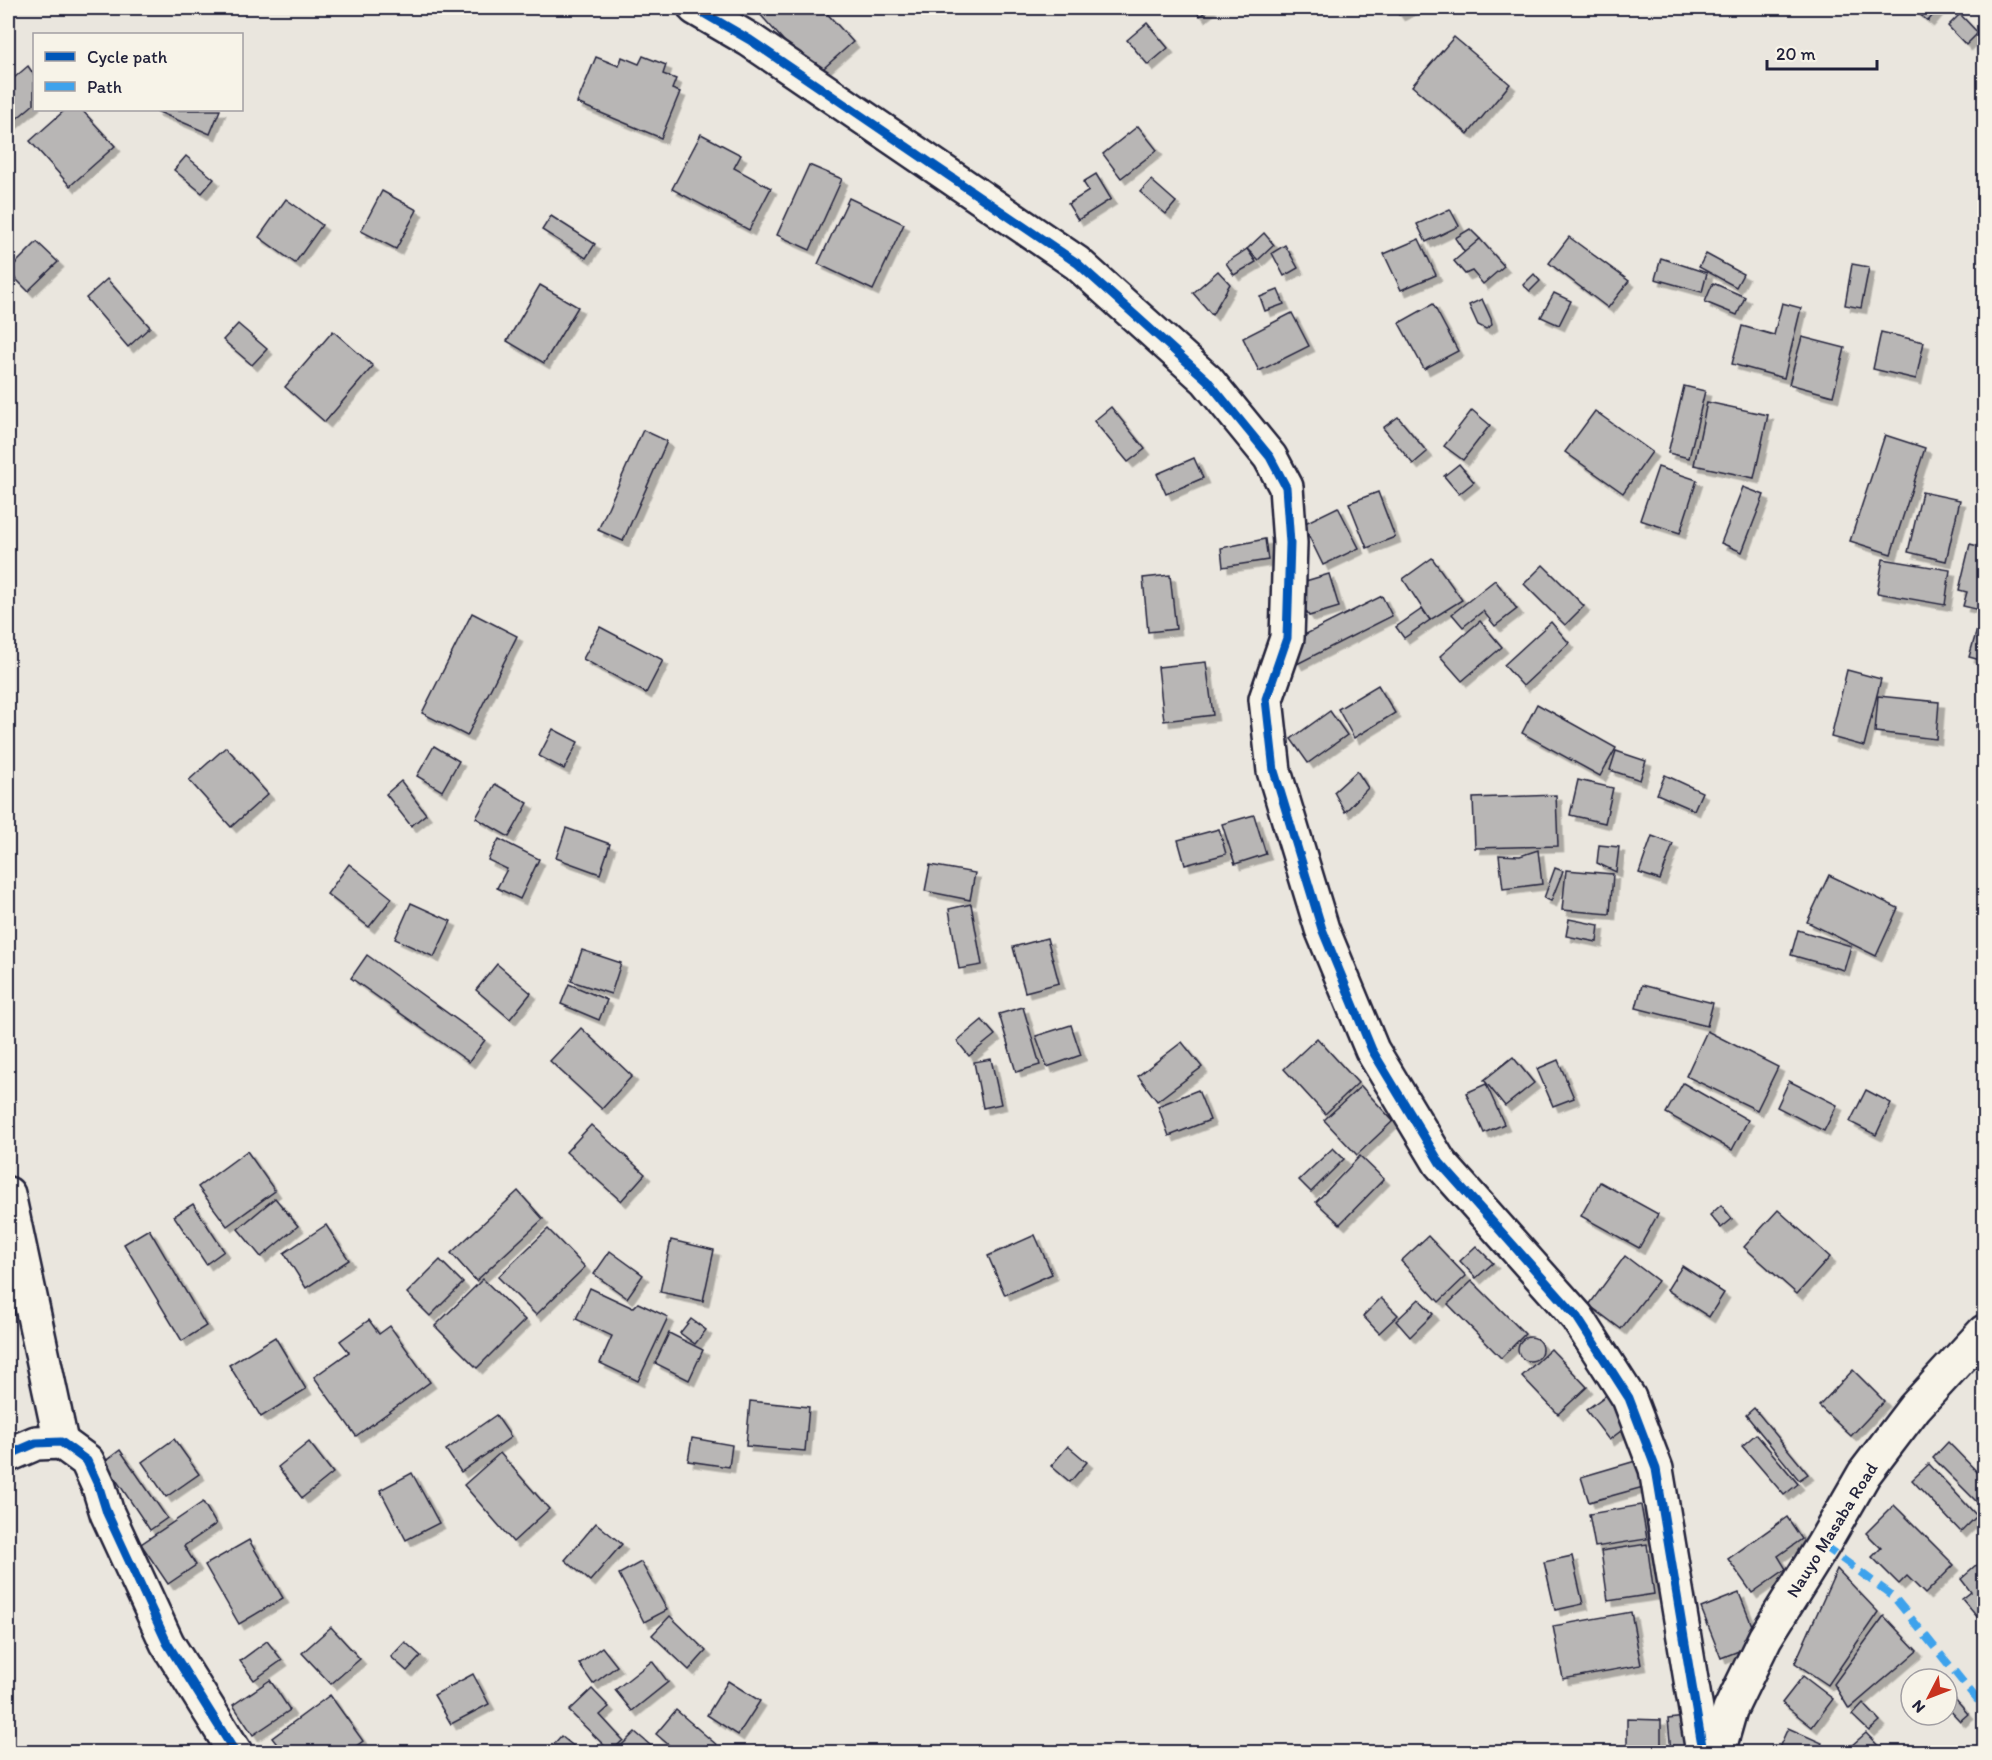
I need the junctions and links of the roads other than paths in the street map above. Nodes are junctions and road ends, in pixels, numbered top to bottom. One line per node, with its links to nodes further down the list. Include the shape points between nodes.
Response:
1 (695, 8): 7 (street, via 750,40 1077,263 1207,380 1270,457 1286,487 1290,543 1287,638 1266,699 1274,771 1322,928 1372,1050 1440,1163 1577,1317 1629,1398 1656,1469)
2 (8, 1194): 4 (street)
3 (1984, 1332): 8 (street, Nauyo Masaba Road, via 1915,1407 1864,1474 1765,1638 1730,1710)
4 (61, 1442): 5 (street, via 36,1443); 6 (street, via 87,1461 167,1643)
5 (8, 1455)
6 (235, 1752)
7 (1703, 1752)
8 (1718, 1752)

